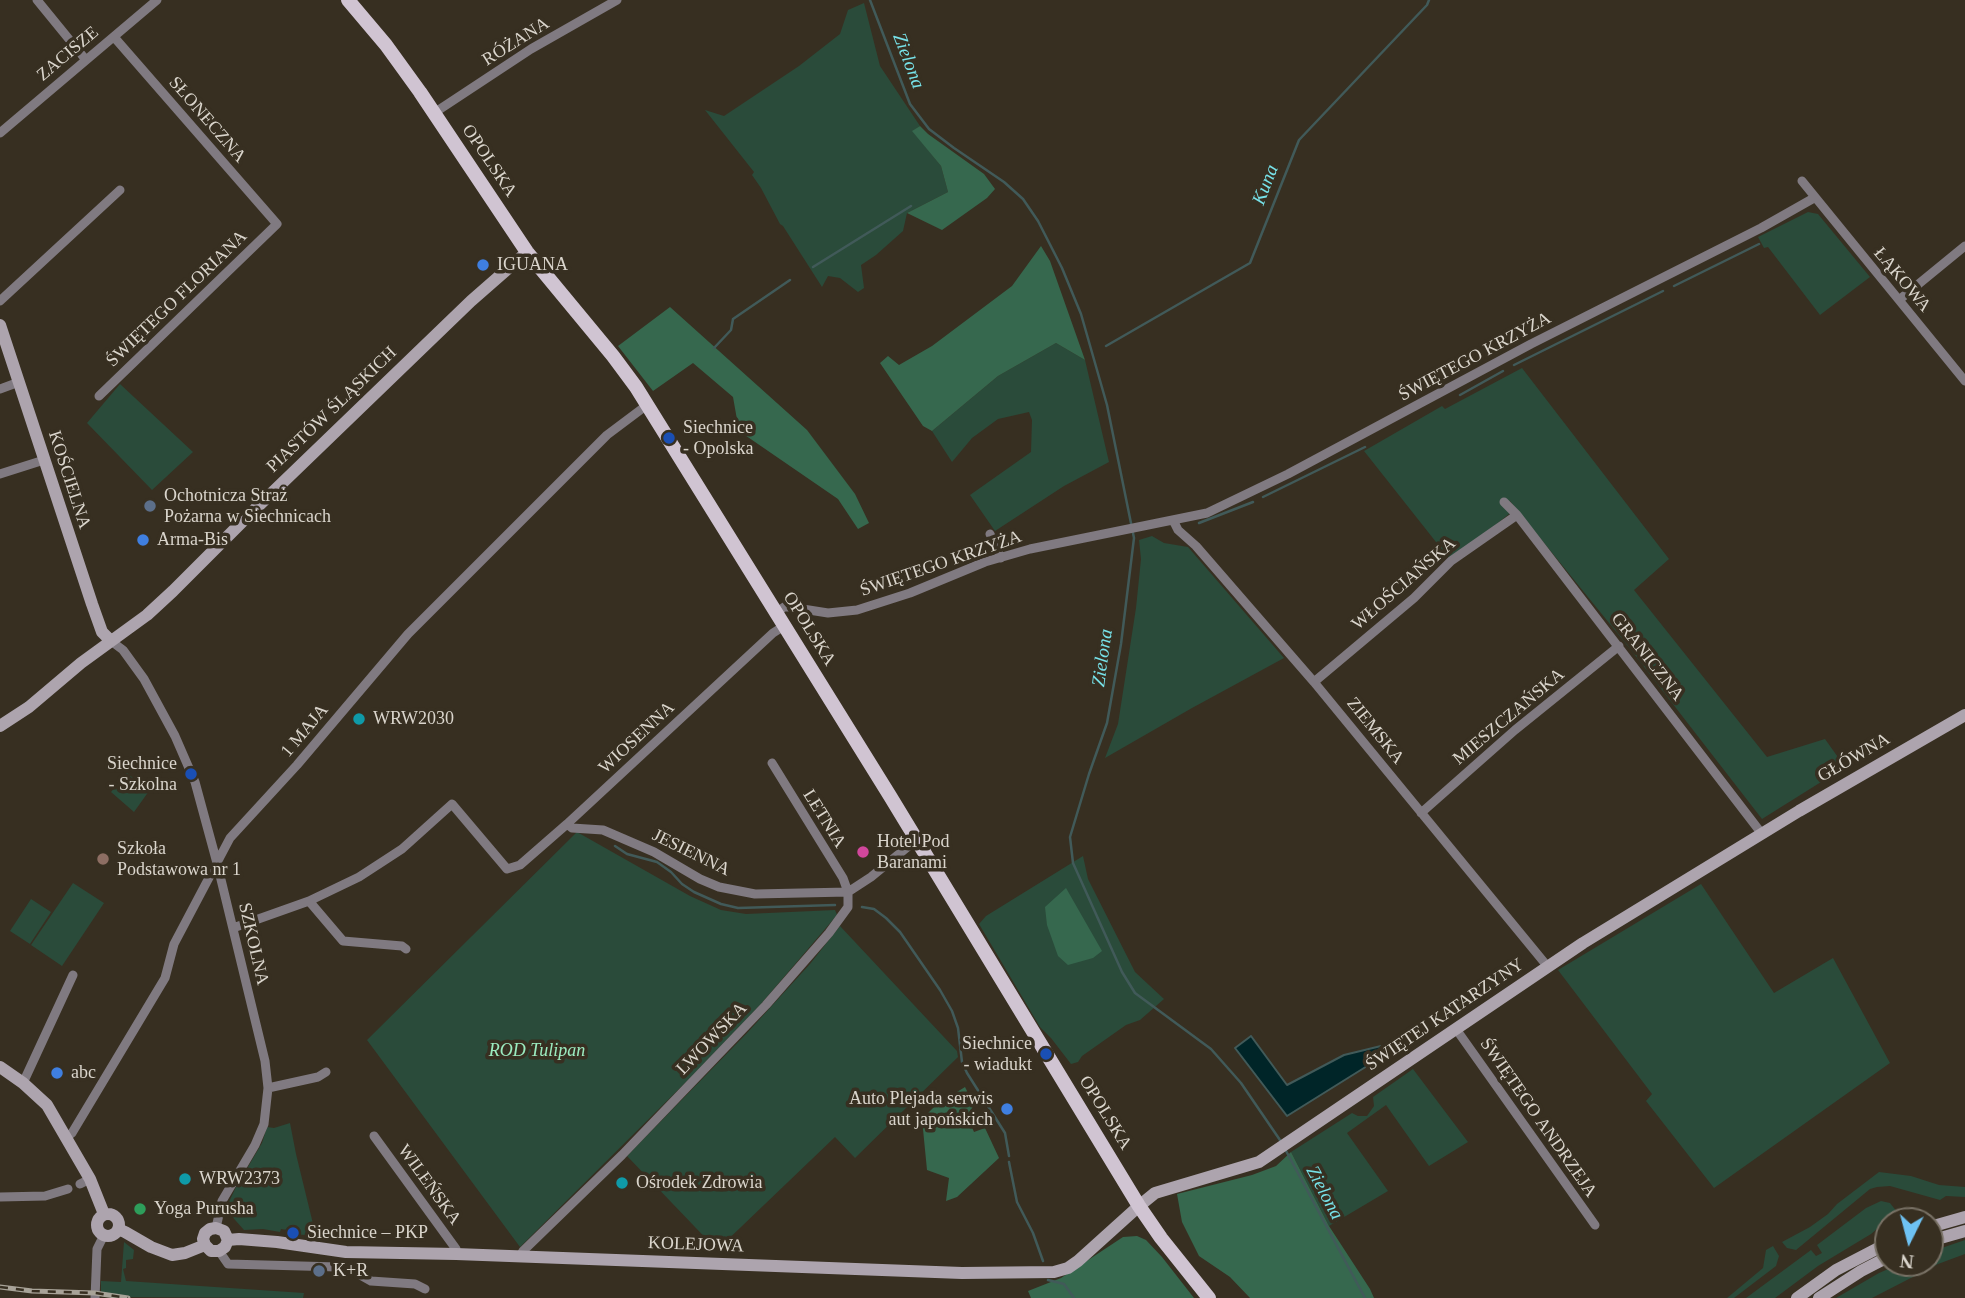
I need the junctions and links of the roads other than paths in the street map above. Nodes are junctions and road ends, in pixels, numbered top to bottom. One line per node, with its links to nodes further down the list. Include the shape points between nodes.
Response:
1 (37, 0): 6 (street)
2 (157, 0): 5 (street, ZACISZE)
3 (348, 0): 7 (main road, OPOLSKA)
4 (617, 0): 7 (street, RÓŻANA)
5 (114, 37): 6 (street, ZACISZE); 12 (street, SŁONECZNA)
6 (86, 60): 8 (street, ZACISZE)
7 (434, 113): 14 (main road, OPOLSKA)
8 (0, 133)
9 (1802, 181): 11 (street, ŁĄKOWA)
10 (120, 190): 16 (street)
11 (1814, 198): 15 (street, ŁĄKOWA); 27 (street, ŚWIĘTEGO KRZYŻA, via 1288,474 1207,513)
12 (277, 224): 21 (street, ŚWIĘTEGO FLORIANA)
13 (1965, 246): 15 (street)
14 (527, 252): 22 (main road, OPOLSKA); 31 (street, PIASTÓW ŚLĄSKICH, via 173,591)
15 (1899, 300): 18 (street, ŁĄKOWA)
16 (0, 301)
17 (0, 325): 19 (street, KOŚCIELNA)
18 (1965, 381)
19 (19, 382): 20 (street); 23 (street, KOŚCIELNA)
20 (0, 389)
21 (99, 396)
22 (648, 405): 30 (main road, OPOLSKA); 41 (street, 1 MAJA, via 607,435 408,634 230,838)
23 (44, 460): 24 (street); 31 (street, KOŚCIELNA, via 102,632)
24 (0, 474)
25 (1504, 502): 26 (street, GRANICZNA)
26 (1517, 515): 32 (street, GRANICZNA); 33 (street, WŁOŚCIAŃSKA, via 1451,561)
27 (1173, 520): 29 (street, ŚWIĘTEGO KRZYŻA); 33 (street, ZIEMSKA)
28 (990, 534): 29 (street)
29 (1001, 558): 30 (street, ŚWIĘTEGO KRZYŻA, via 857,610 784,607)
30 (780, 619): 38 (street, WIOSENNA, via 773,633); 40 (main road, OPOLSKA)
31 (111, 641): 35 (street, PIASTÓW ŚLĄSKICH); 41 (street, SZKOLNA, via 122,648 144,680 175,736 195,782)
32 (1619, 646): 37 (street, MIESZCZAŃSKA); 39 (street, GRANICZNA)
33 (1314, 682): 37 (street, ZIEMSKA)
34 (1965, 715): 39 (street, GŁÓWNA)
35 (0, 726)
36 (772, 763): 42 (street, LETNIA)
37 (1421, 813): 46 (street, ZIEMSKA)
38 (568, 824): 42 (street, JESIENNA, via 603,830 700,879 735,891); 43 (street, WIOSENNA, via 520,865 507,869 452,804 392,857)
39 (1762, 834): 46 (street, ŚWIĘTEJ KATARZYNY)
40 (915, 839): 42 (street); 57 (main road, OPOLSKA)
41 (217, 863): 44 (street, SZKOLNA); 54 (street, 1 MAJA, via 174,944 165,978)
42 (848, 892): 72 (street, LWOWSKA, via 844,915 766,1005)
43 (309, 901): 44 (street); 45 (street, via 343,941)
44 (233, 928): 52 (street, SZKOLNA)
45 (406, 949)
46 (1548, 967): 48 (street, ŚWIĘTEJ KATARZYNY)
47 (73, 975): 51 (street)
48 (1456, 1029): 57 (street, ŚWIĘTEJ KATARZYNY, via 1250,1166 1155,1193); 61 (street, ŚWIĘTEGO ANDRZEJA)
49 (0, 1068): 51 (street)
50 (326, 1072): 52 (street)
51 (23, 1083): 54 (street, via 47,1105)
52 (268, 1088): 62 (street, SZKOLNA, via 264,1124 222,1200)
53 (374, 1136): 71 (street, WILEŃSKA)
54 (66, 1137): 58 (street)
55 (68, 1189): 56 (street, via 45,1196)
56 (0, 1197)
57 (1139, 1206): 72 (street, KOLEJOWA, via 1078,1261 1054,1272 962,1273); 76 (main road, OPOLSKA)
58 (104, 1214): 63 (street, via 117,1220); 65 (street, via 97,1222)
59 (1965, 1217): 60 (street)
60 (1944, 1223)
61 (1595, 1225)
62 (216, 1228): 67 (street, via 224,1231); 68 (street, via 205,1233)
63 (118, 1229): 65 (street); 68 (street, via 172,1255)
64 (1965, 1231): 66 (street)
65 (104, 1235): 75 (street, via 97,1249)
66 (1944, 1237)
67 (228, 1240): 70 (street); 71 (street, KOLEJOWA, via 346,1252)
68 (205, 1245): 70 (street)
69 (1874, 1250): 77 (street)
70 (219, 1251): 74 (street, via 228,1264 338,1267 371,1281)
71 (456, 1254): 72 (street, KOLEJOWA)
72 (520, 1256)
73 (1874, 1264): 78 (street)
74 (425, 1289)
75 (95, 1298)
76 (1209, 1298)
77 (1797, 1298)
78 (1819, 1298)

